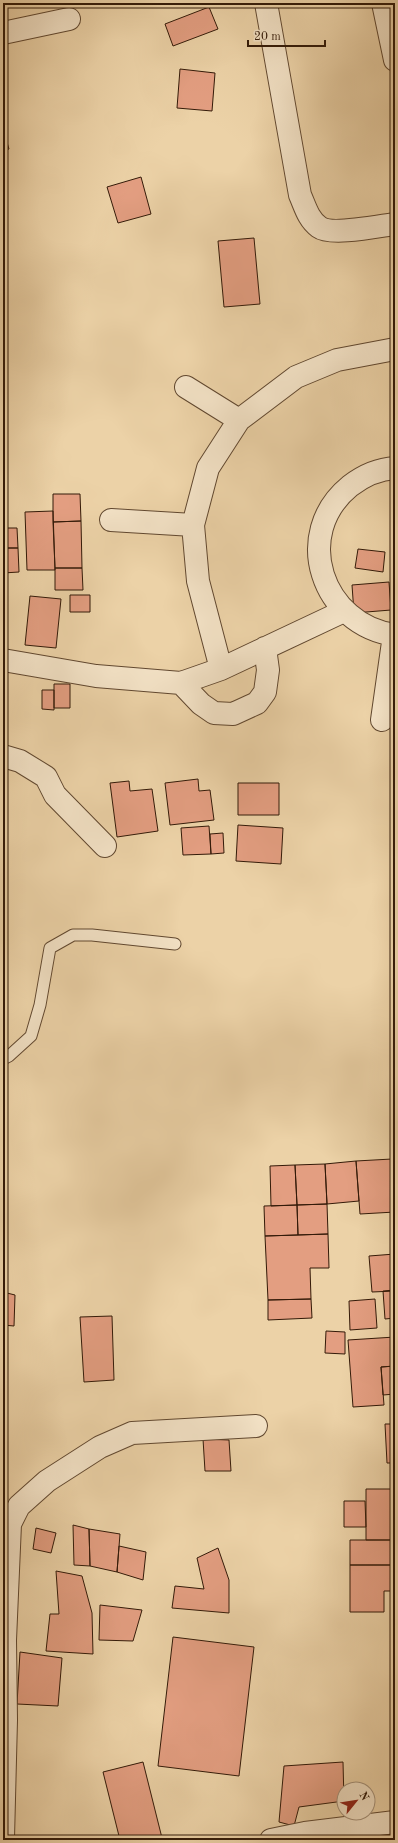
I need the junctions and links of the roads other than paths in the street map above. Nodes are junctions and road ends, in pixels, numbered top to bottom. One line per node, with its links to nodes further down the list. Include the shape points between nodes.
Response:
1 (266, 3): 6 (street, via 300,195 308,214 319,228 337,231)
2 (383, 3): 5 (street)
3 (69, 19): 4 (street)
4 (3, 33)
5 (395, 60)
6 (395, 224)
7 (395, 349): 9 (street, via 337,360 296,376)
8 (186, 387): 9 (street)
9 (239, 420): 12 (street, via 208,468)
10 (395, 468): 13 (street, via 374,472 358,480 343,492 331,507 323,524 319,542 324,580 332,597)
11 (111, 520): 12 (street)
12 (193, 525): 17 (street, via 198,581)
13 (344, 611): 14 (street, via 370,629); 15 (street)
14 (394, 635): 19 (street)
15 (265, 648): 17 (street); 18 (street, via 268,670 265,692 257,703 233,714 214,713 200,704)
16 (3, 660): 18 (street, via 96,676)
17 (221, 669): 18 (street)
18 (181, 683)
19 (382, 720)
20 (3, 756): 21 (street, via 20,761 46,777 55,794)
21 (105, 846)
22 (175, 944): 23 (lane, via 85,935 73,936 50,948 40,1004 31,1036)
23 (3, 1059)
24 (256, 1426): 26 (street, via 132,1433 100,1447 47,1481 19,1506 10,1524 5,1640)
25 (395, 1822): 27 (street, via 305,1833)
26 (3, 1838)
27 (271, 1840)

